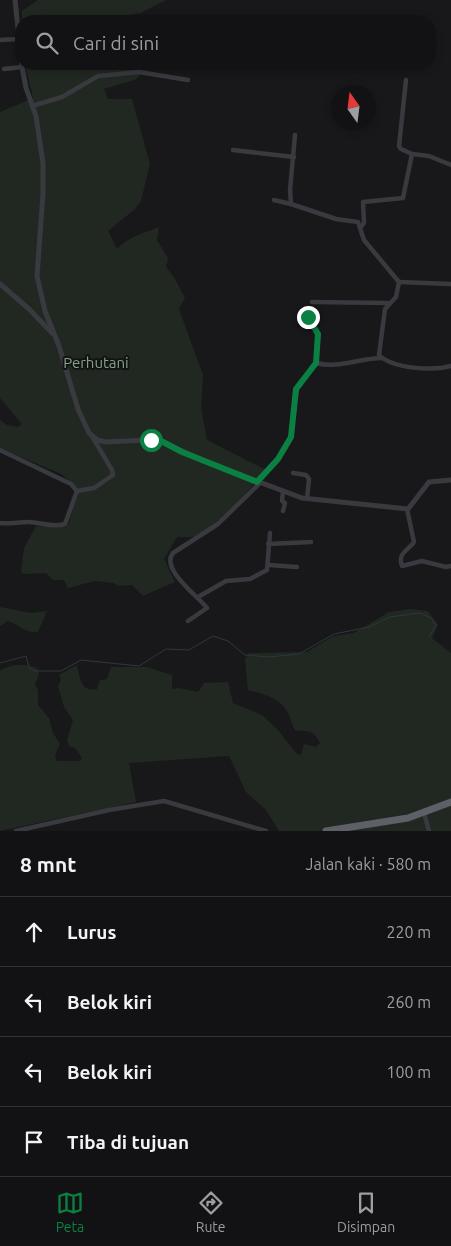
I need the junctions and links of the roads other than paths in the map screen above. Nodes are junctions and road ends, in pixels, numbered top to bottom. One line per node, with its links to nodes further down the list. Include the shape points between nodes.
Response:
1 (15, 0): 2 (street)
2 (16, 15)
3 (15, 39): 4 (street)
4 (0, 40)
5 (15, 68): 6 (street)
6 (4, 69)
7 (23, 70): 10 (street)
8 (188, 80): 10 (street, via 140,72 98,76 62,97)
9 (406, 80): 13 (street, via 399,143 401,149)
10 (32, 106): 25 (street, via 43,168 37,276)
11 (295, 135): 14 (street)
12 (233, 150): 14 (street)
13 (412, 154): 15 (street, via 429,156); 18 (street, via 403,198 363,202 364,223)
14 (294, 157): 17 (street)
15 (451, 165)
16 (274, 200): 17 (street)
17 (291, 204): 18 (street, via 336,219 355,221)
18 (361, 227): 19 (street, via 364,240)
19 (399, 282): 21 (street); 23 (street, via 396,297)
20 (0, 284): 25 (street)
21 (451, 284)
22 (312, 302): 23 (street)
23 (388, 303): 26 (street, via 378,350)
24 (308, 317): 27 (street, via 318,334)
25 (54, 335): 29 (street, via 78,409)
26 (382, 358): 27 (street, via 358,359 333,366); 28 (street, via 406,367)
27 (316, 363): 33 (street, via 296,389 291,437)
28 (451, 366)
29 (93, 437): 33 (street, via 106,442 163,442); 34 (street, via 113,475 94,488)
30 (0, 450): 34 (street, via 71,484)
31 (293, 472): 36 (street, via 310,479)
32 (451, 480): 37 (street, via 429,482)
33 (259, 482): 35 (street); 46 (street, via 218,524 170,557 169,562 179,580)
34 (78, 491): 39 (street, via 67,521 62,525)
35 (283, 491): 36 (street); 38 (street)
36 (307, 499): 37 (street)
37 (407, 509): 44 (street, via 414,542 403,552 402,566 422,561)
38 (283, 512)
39 (0, 523)
40 (270, 533): 42 (street)
41 (311, 542): 42 (street)
42 (268, 544): 43 (street)
43 (269, 565): 45 (street); 46 (street, via 267,570 252,579 226,580)
44 (451, 566)
45 (298, 567)
46 (198, 597): 47 (street, via 207,610)
47 (188, 621)
48 (451, 802): 49 (highway)
49 (424, 813): 52 (highway, via 401,820); 53 (street)
50 (16, 831): 51 (street, via 164,801)
51 (266, 831)
52 (326, 831)
53 (429, 831)

